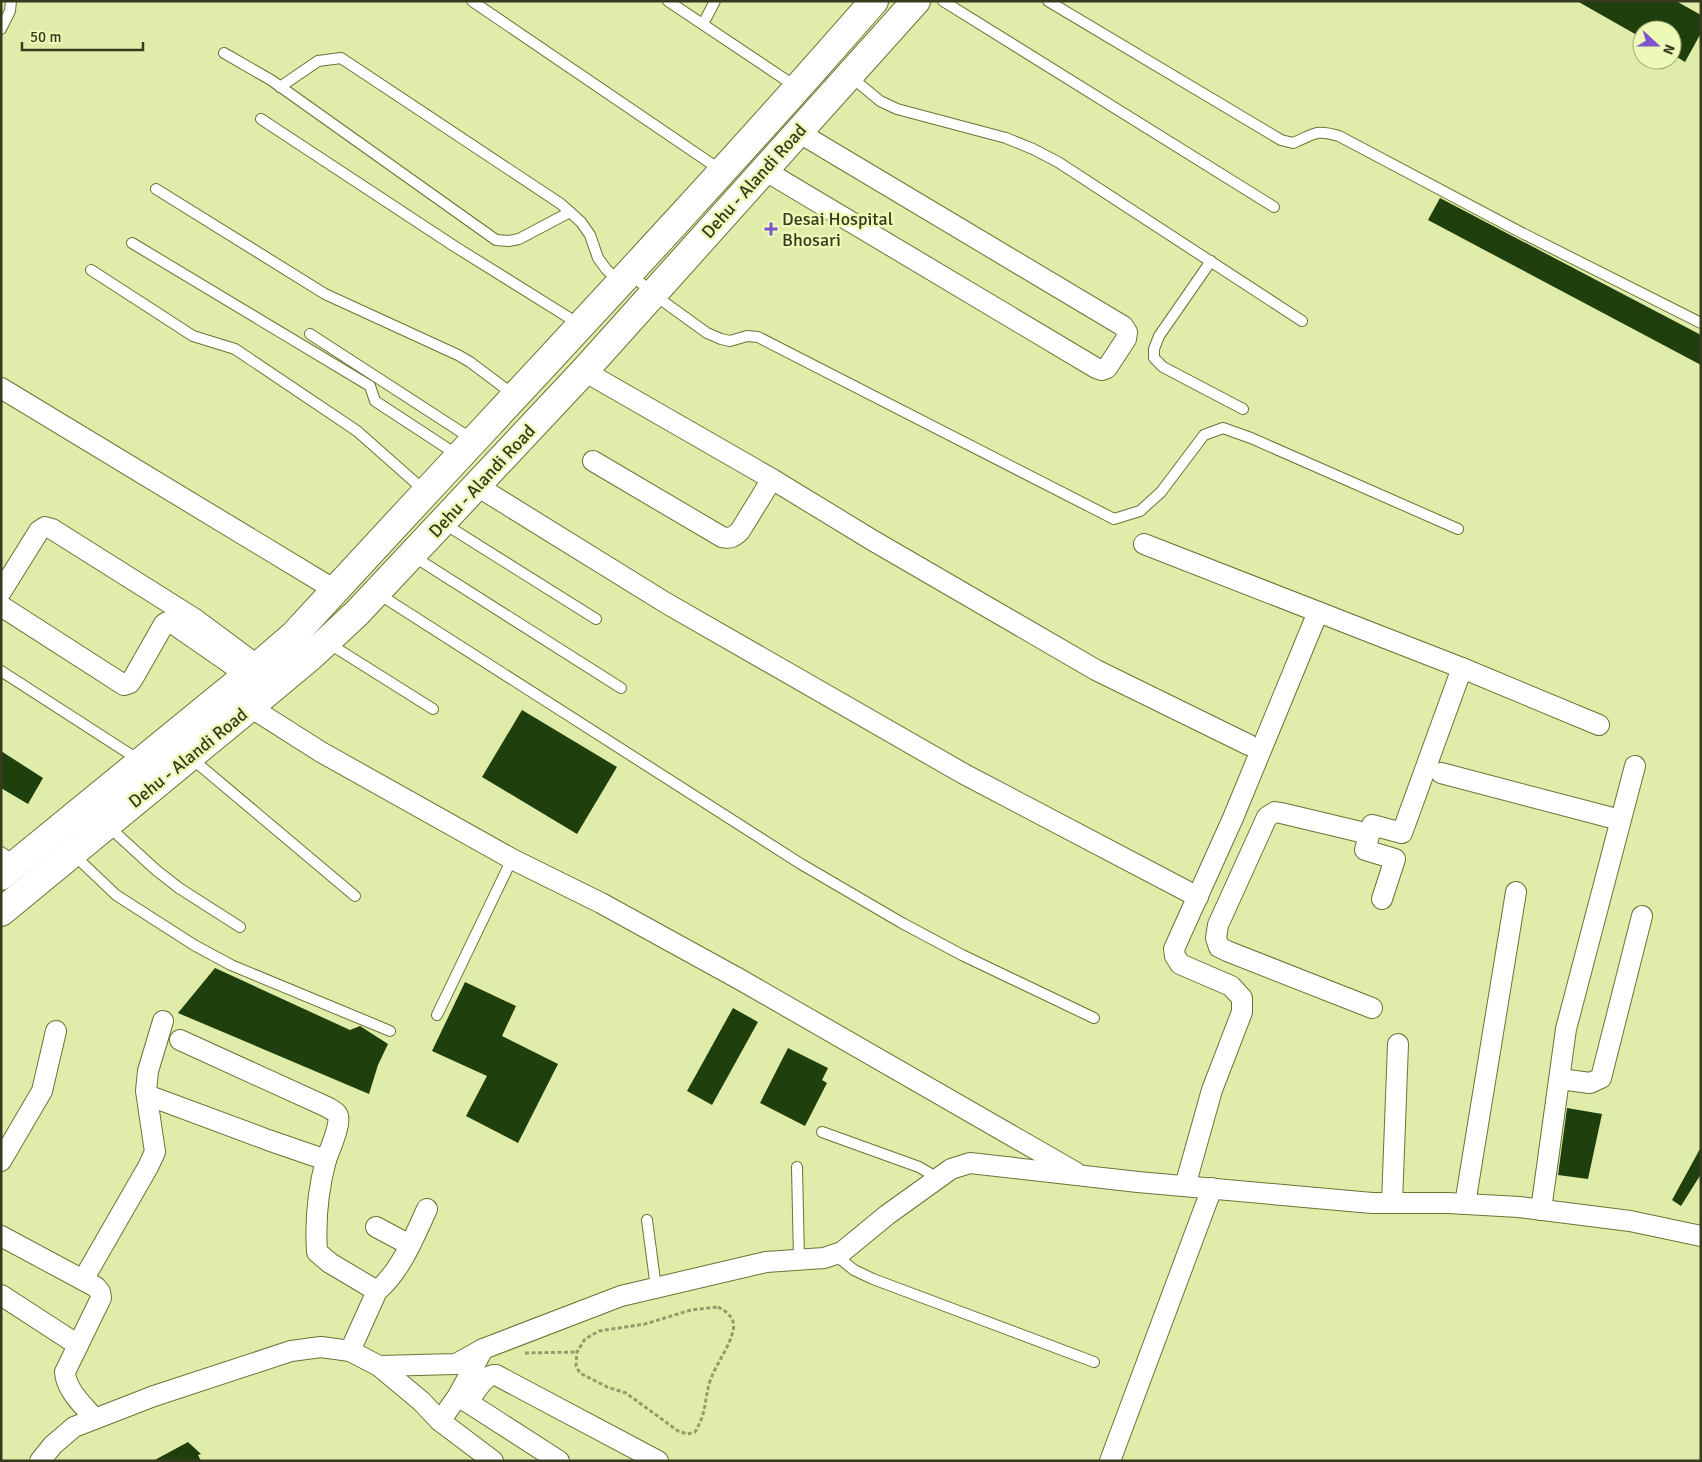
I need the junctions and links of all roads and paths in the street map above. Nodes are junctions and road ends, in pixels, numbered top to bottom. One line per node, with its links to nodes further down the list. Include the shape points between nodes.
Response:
1 (12, 1): 10 (lane)
2 (472, 1): 18 (lane)
3 (668, 1): 9 (lane)
4 (715, 1): 9 (lane)
5 (874, 1): 14 (main road, Dehu - Alandi Road)
6 (916, 1): 12 (main road, Dehu - Alandi Road)
7 (943, 1): 20 (lane)
8 (1048, 1): 28 (lane, via 1281,140 1293,144 1314,133 1324,132 1340,136)
9 (703, 24): 14 (lane)
10 (1, 29)
11 (224, 53): 13 (lane)
12 (849, 76): 16 (main road, Dehu - Alandi Road); 23 (lane, via 897,109 1006,138 1033,149)
13 (280, 86): 21 (lane, via 318,61 341,58); 21 (lane, via 496,240 519,239)
14 (798, 88): 18 (main road, Dehu - Alandi Road)
15 (261, 119): 29 (lane)
16 (798, 132): 17 (main road, Dehu - Alandi Road); 17 (street, via 1123,326 1126,338 1107,368 1096,368)
17 (764, 170): 26 (main road, Dehu - Alandi Road)
18 (722, 172): 25 (main road, Dehu - Alandi Road)
19 (156, 189): 33 (lane, via 325,294 458,355)
20 (1274, 207)
21 (570, 212): 25 (lane, via 590,235 602,263)
22 (132, 243): 35 (lane, via 370,386 375,401)
23 (1211, 262): 27 (lane); 34 (lane, via 1159,336 1154,358)
24 (91, 270): 39 (lane, via 192,336 235,349 357,431)
25 (625, 278): 26 (lane); 29 (main road, Dehu - Alandi Road)
26 (653, 294): 31 (main road, Dehu - Alandi Road); 41 (lane, via 707,333 730,341 747,336 758,337 1114,519 1140,511 1162,492 1204,435 1223,428)
27 (1302, 321)
28 (1701, 323)
29 (582, 326): 33 (main road, Dehu - Alandi Road)
30 (310, 334): 35 (lane)
31 (584, 371): 37 (street); 38 (main road, Dehu - Alandi Road)
32 (1, 388): 44 (street)
33 (516, 396): 35 (main road, Dehu - Alandi Road)
34 (1243, 409)
35 (467, 449): 39 (main road, Dehu - Alandi Road)
36 (593, 462): 37 (street, via 728,539 740,530)
37 (772, 479): 58 (street, via 1096,670)
38 (477, 486): 40 (main road, Dehu - Alandi Road); 71 (street, via 666,603 964,774)
39 (426, 493): 44 (main road, Dehu - Alandi Road)
40 (442, 523): 43 (main road, Dehu - Alandi Road); 49 (lane)
41 (1458, 529)
42 (1144, 544): 48 (street)
43 (411, 555): 46 (main road, Dehu - Alandi Road); 54 (lane)
44 (335, 590): 53 (main road, Dehu - Alandi Road, via 295,634)
45 (1, 592): 53 (street, via 39,531 45,527 52,529 195,619)
46 (376, 593): 50 (main road, Dehu - Alandi Road); 78 (lane, via 801,864 902,923)
47 (1, 606): 53 (street, via 124,685 135,675 167,622)
48 (1318, 612): 51 (street); 71 (street)
49 (596, 620)
50 (326, 642): 55 (main road, Dehu - Alandi Road); 56 (lane)
51 (1462, 668): 57 (street); 65 (street, via 1402,833 1372,825)
52 (1, 671): 60 (lane)
53 (245, 676): 55 (street); 60 (main road, Dehu - Alandi Road)
54 (621, 688)
55 (250, 707): 59 (main road, Dehu - Alandi Road); 67 (street, via 321,752)
56 (433, 709)
57 (1599, 725)
58 (1249, 745)
59 (190, 756): 64 (main road, Dehu - Alandi Road); 70 (lane)
60 (141, 761): 68 (main road, Dehu - Alandi Road)
61 (1634, 766): 63 (street)
62 (1441, 773): 63 (street)
63 (1620, 820): 84 (street, via 1566,1029)
64 (107, 825): 66 (main road, Dehu - Alandi Road); 75 (lane, via 179,888)
65 (1368, 834): 72 (street, via 1365,850 1395,859); 76 (street, via 1281,813 1275,812 1267,817 1218,925 1216,938 1219,947 1227,952)
66 (72, 853): 73 (main road, Dehu - Alandi Road); 81 (lane, via 116,895 194,945 231,965)
67 (512, 859): 77 (lane); 90 (street, via 740,980)
68 (7, 863)
69 (1516, 892): 95 (street)
70 (355, 896)
71 (1198, 897): 92 (street, via 1174,949 1175,956 1180,964 1231,986 1242,998 1242,1012 1212,1090)
72 (1382, 899)
73 (1, 912)
74 (1642, 916): 84 (street, via 1600,1078 1590,1083)
75 (240, 927)
76 (1372, 1008)
77 (437, 1015)
78 (1094, 1018)
79 (163, 1021): 85 (street, via 148,1071)
80 (56, 1031): 87 (street, via 42,1091)
81 (390, 1031)
82 (180, 1040): 88 (street, via 336,1113 338,1125)
83 (1398, 1044): 94 (street)
84 (1560, 1079): 97 (street)
85 (147, 1095): 88 (street); 105 (street, via 154,1146 152,1159)
86 (822, 1132): 91 (lane, via 919,1167)
87 (2, 1156)
88 (326, 1160): 107 (street, via 319,1187 317,1252)
89 (797, 1167): 104 (lane)
90 (1084, 1176): 91 (street, via 970,1162); 92 (street)
91 (938, 1178): 103 (street, via 842,1252)
92 (1185, 1186): 93 (street)
93 (1212, 1188): 94 (street); 123 (street)
94 (1392, 1203): 95 (street)
95 (1465, 1204): 97 (street)
96 (428, 1209): 102 (street)
97 (1541, 1210): 101 (street, via 1630,1221)
98 (647, 1220): 106 (lane)
99 (376, 1227): 102 (street)
100 (1, 1236): 105 (street)
101 (1701, 1236)
102 (410, 1245): 107 (street, via 387,1282)
103 (834, 1254): 104 (street); 114 (lane, via 854,1270 873,1279)
104 (799, 1260): 106 (street, via 766,1262)
105 (83, 1280): 110 (street, via 96,1287 101,1298)
106 (656, 1288): 109 (street, via 621,1296)
107 (377, 1291): 112 (street)
108 (1, 1295): 110 (street)
109 (509, 1340): 111 (street); 113 (path, via 510,1349 517,1353)
110 (78, 1345): 117 (street, via 65,1379)
111 (483, 1349): 115 (street, via 456,1364); 116 (street)
112 (350, 1351): 115 (street); 117 (street, via 321,1347 291,1351)
113 (577, 1352): 113 (path, via 585,1339 599,1331 645,1324 691,1310 718,1307 732,1317 733,1330 710,1381 701,1422 695,1432 687,1434 678,1431 626,1393 580,1373 576,1366)
114 (1094, 1362)
115 (379, 1366): 118 (street, via 422,1401)
116 (463, 1399): 118 (street); 121 (street); 122 (street, via 491,1374 496,1374)
117 (95, 1419): 119 (street, via 74,1427)
118 (440, 1421): 120 (street)
119 (40, 1461)
120 (493, 1461)
121 (559, 1461)
122 (658, 1461)
123 (1110, 1461)

